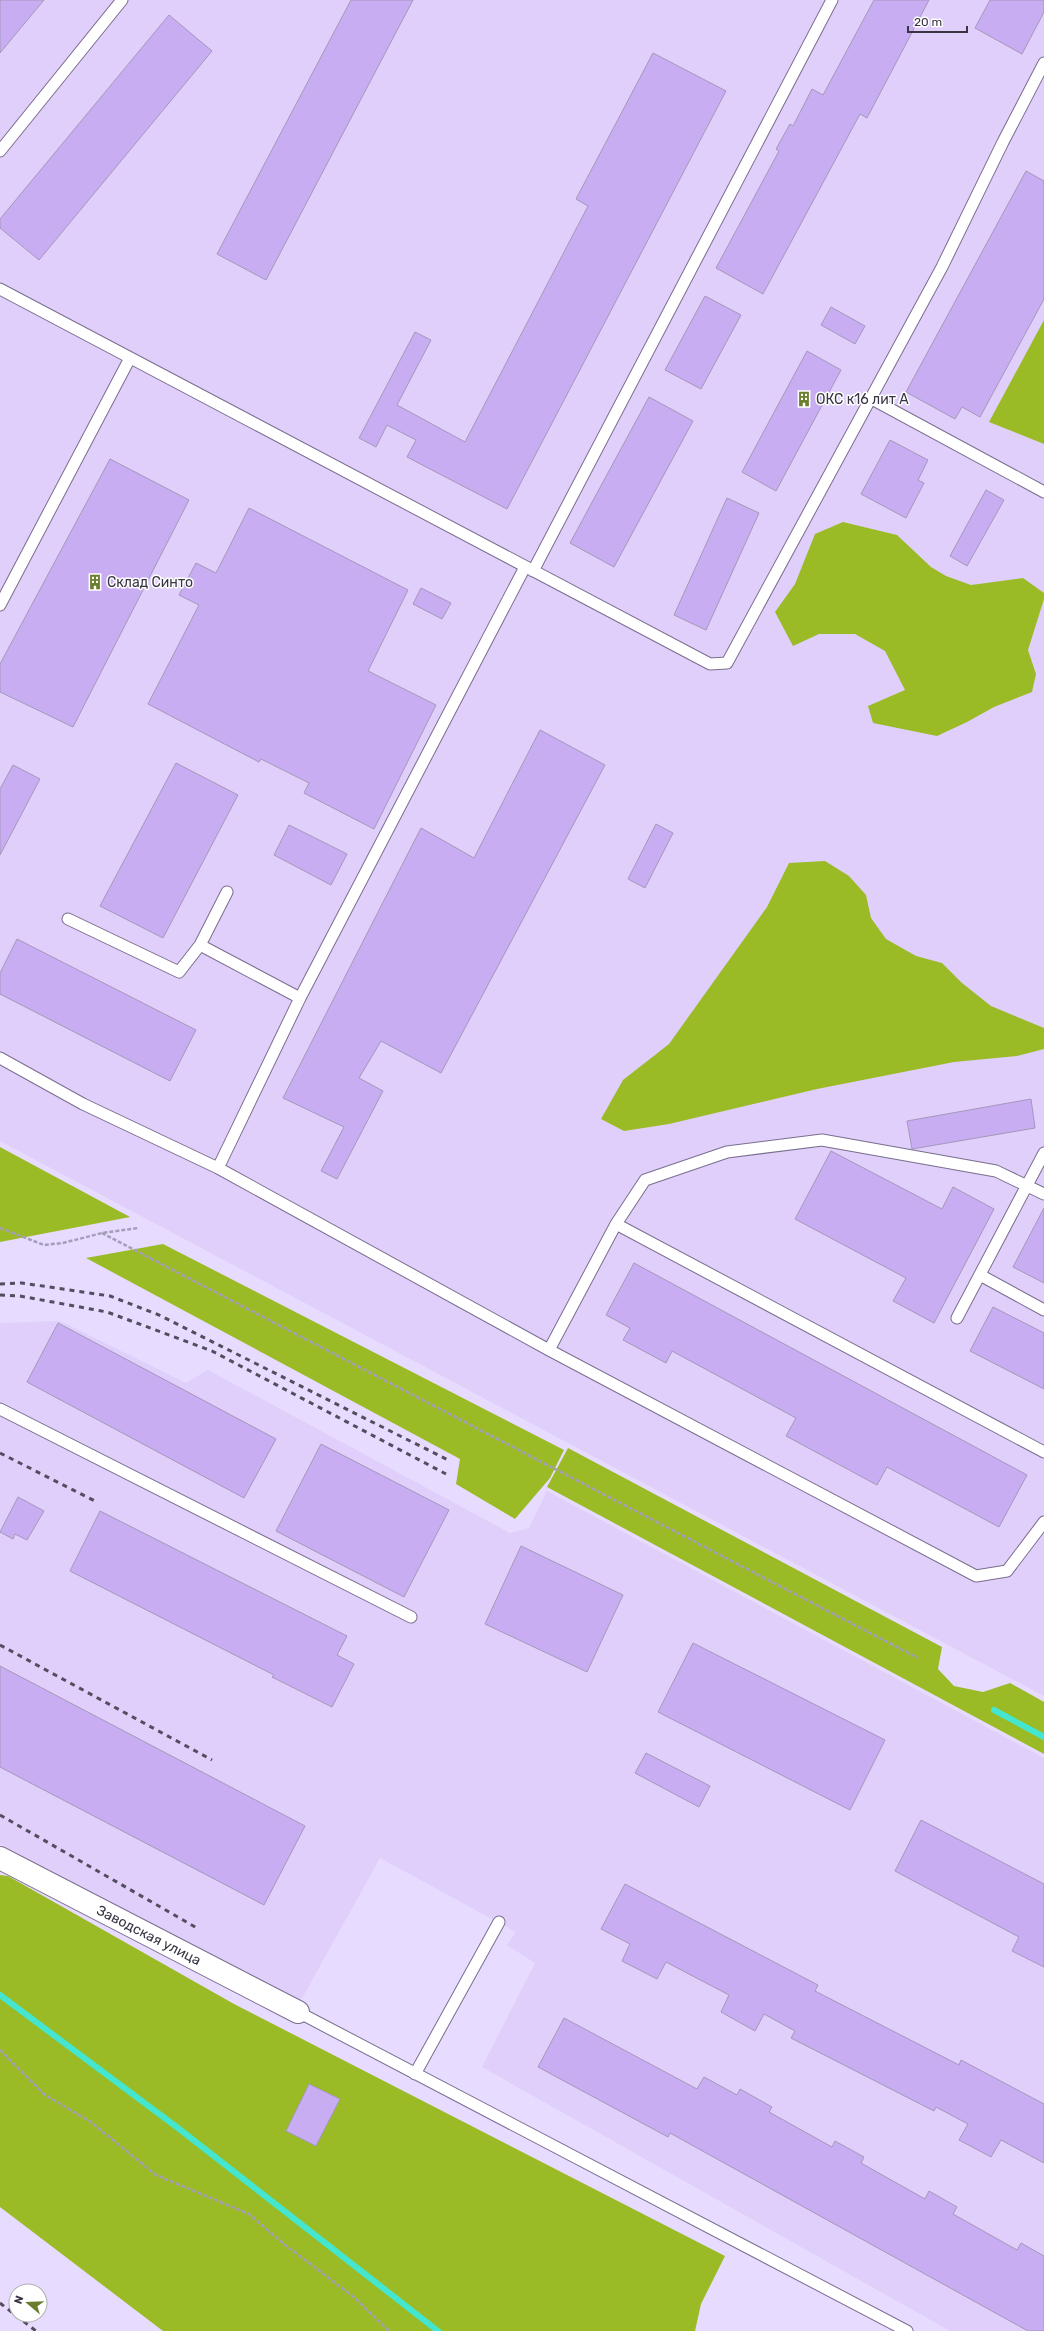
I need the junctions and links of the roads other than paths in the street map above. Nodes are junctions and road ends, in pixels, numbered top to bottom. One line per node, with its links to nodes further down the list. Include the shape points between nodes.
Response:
1 (122, 0): 4 (lane)
2 (832, 0): 9 (lane)
3 (1044, 63): 7 (lane, via 942,267)
4 (0, 151)
5 (0, 289): 6 (lane)
6 (130, 358): 9 (lane); 10 (lane)
7 (870, 398): 8 (lane); 9 (lane, via 726,663 710,664)
8 (1044, 492)
9 (529, 569): 14 (lane)
10 (0, 605)
11 (227, 892): 13 (lane)
12 (68, 919): 13 (lane, via 179,972)
13 (200, 945): 14 (lane)
14 (300, 998): 17 (lane)
15 (0, 1058): 17 (lane, via 84,1104)
16 (1044, 1153): 18 (lane)
17 (218, 1168): 24 (lane)
18 (1027, 1186): 19 (lane); 20 (lane, via 996,1171 822,1140 727,1152 644,1180); 21 (lane)
19 (1044, 1194)
20 (616, 1224): 24 (lane); 26 (lane)
21 (980, 1275): 22 (lane); 23 (lane)
22 (1044, 1310)
23 (957, 1318)
24 (549, 1350): 27 (lane, via 976,1576 1007,1571)
25 (0, 1409): 28 (lane)
26 (1044, 1452)
27 (1044, 1522)
28 (411, 1617)
29 (0, 1858): 31 (street, Заводская улица)
30 (499, 1922): 32 (lane)
31 (298, 2012): 32 (lane)
32 (415, 2074): 33 (lane)
33 (907, 2331)

